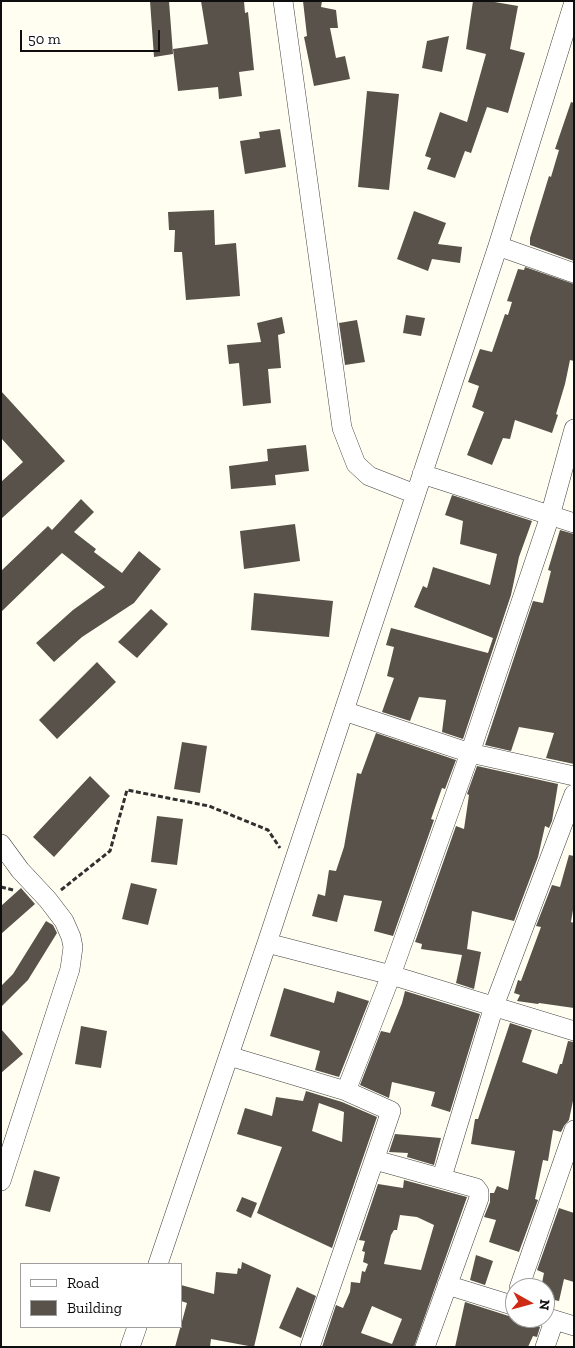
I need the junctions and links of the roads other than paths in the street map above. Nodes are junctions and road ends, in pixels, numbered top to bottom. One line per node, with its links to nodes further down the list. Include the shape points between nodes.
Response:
1 (284, 1): 7 (street, via 342,428 356,464 370,476)
2 (574, 2): 3 (street)
3 (498, 246): 4 (street); 6 (street)
4 (574, 273)
5 (574, 429): 8 (street)
6 (422, 474): 7 (street); 8 (street)
7 (415, 494): 10 (street)
8 (550, 516): 9 (street); 11 (street)
9 (574, 523)
10 (344, 711): 11 (street); 15 (street)
11 (470, 753): 12 (street); 16 (street)
12 (574, 776)
13 (574, 794): 17 (street)
14 (1, 844): 24 (street, via 64,921 73,947 30,1096)
15 (268, 943): 16 (street); 19 (street)
16 (391, 975): 17 (street); 20 (street)
17 (494, 1006): 18 (street); 23 (street)
18 (574, 1031)
19 (229, 1056): 20 (street); 25 (street)
20 (346, 1091): 22 (street, via 391,1111)
21 (574, 1130): 26 (street)
22 (375, 1160): 23 (street); 34 (street)
23 (442, 1177): 27 (street, via 476,1188 479,1194)
24 (1, 1181)
25 (158, 1263)
26 (524, 1278)
27 (447, 1285): 28 (street); 35 (street)
28 (505, 1298)
29 (555, 1320): 30 (street)
30 (574, 1326)
31 (137, 1328): 33 (street)
32 (548, 1328): 36 (street)
33 (130, 1347)
34 (310, 1347)
35 (425, 1347)
36 (545, 1347)

